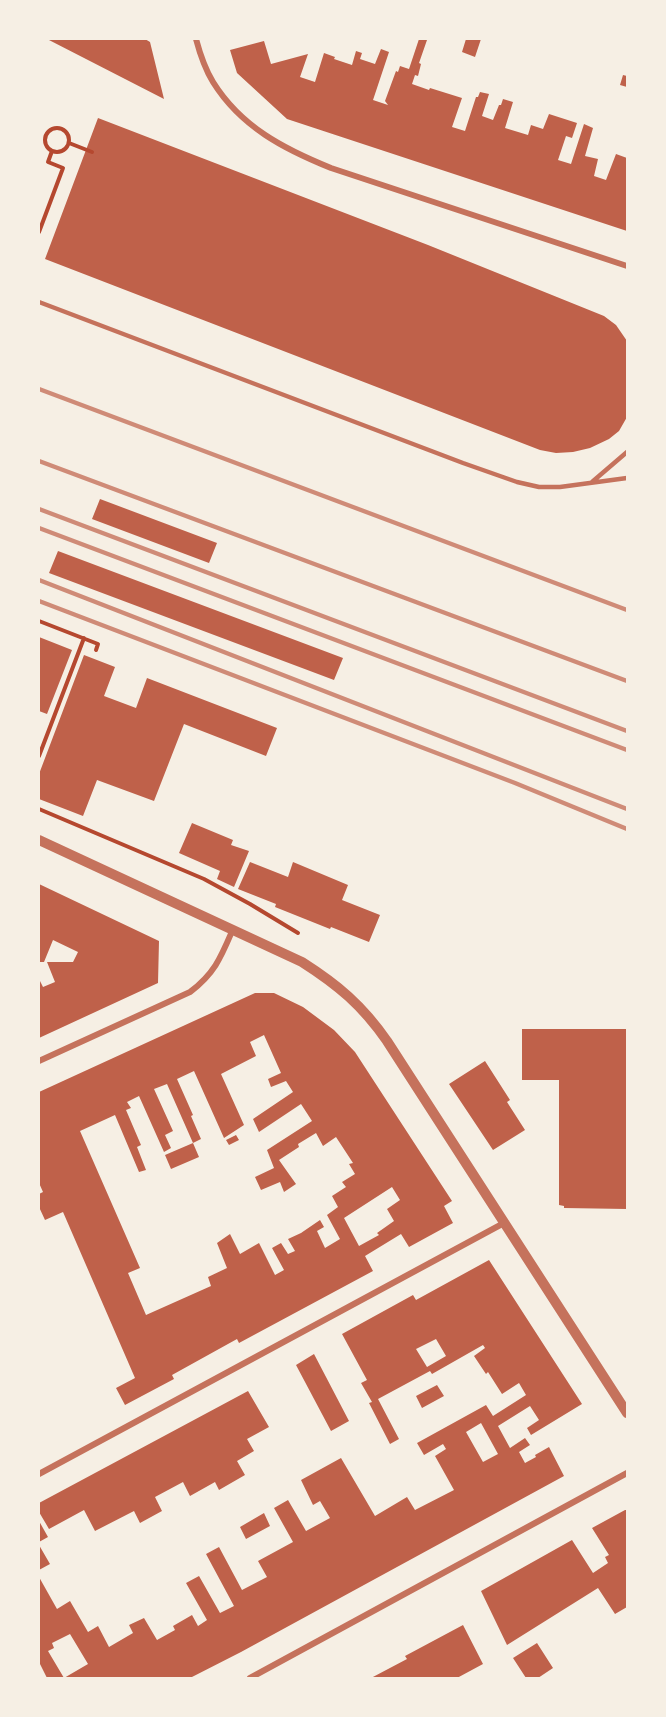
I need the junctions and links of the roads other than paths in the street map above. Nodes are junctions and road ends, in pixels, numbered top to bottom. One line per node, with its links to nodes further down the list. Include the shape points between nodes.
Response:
1 (196, 39): 2 (street, via 207,70 225,97 258,130 289,150 354,176)
2 (627, 266)
3 (39, 302): 6 (lane, via 528,486 550,488)
4 (627, 452): 6 (lane)
5 (627, 478): 6 (lane)
6 (592, 482)
7 (39, 840): 8 (street)
8 (233, 929): 9 (street, via 212,972 190,992); 10 (street, via 302,962 364,1010)
9 (39, 1061)
10 (504, 1223): 11 (street); 13 (street)
11 (627, 1413)
12 (627, 1473): 14 (street)
13 (39, 1474)
14 (250, 1678)

